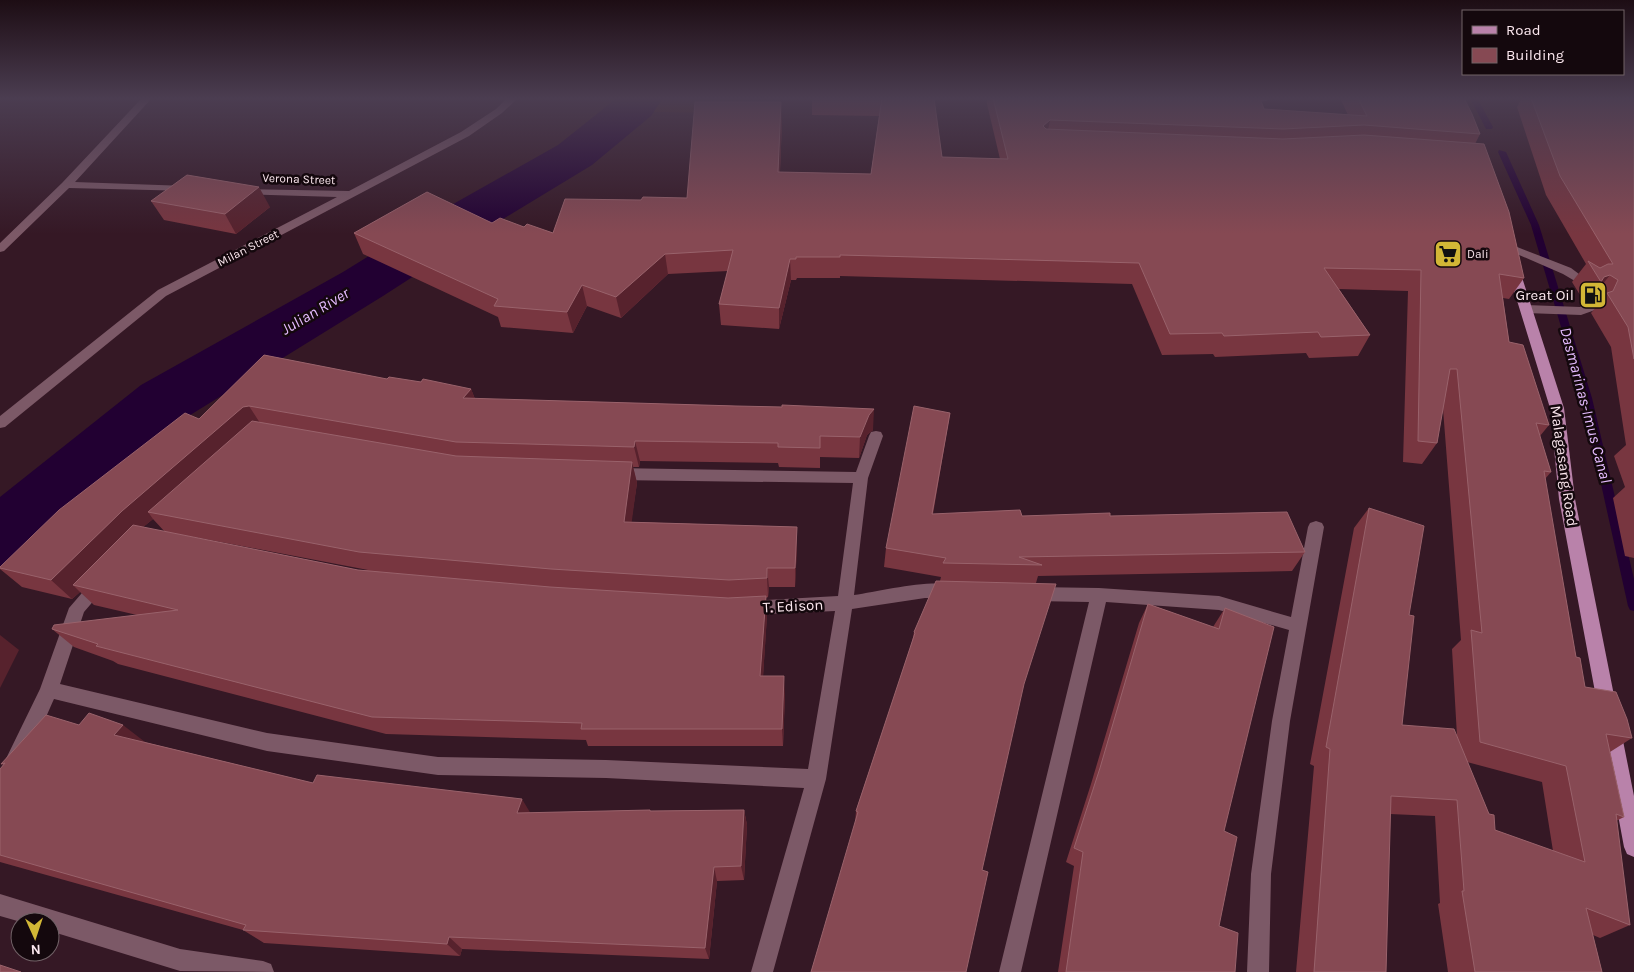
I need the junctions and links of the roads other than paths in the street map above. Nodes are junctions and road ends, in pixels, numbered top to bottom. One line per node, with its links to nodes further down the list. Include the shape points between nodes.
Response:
1 (105, 143): 3 (street)
2 (447, 143): 6 (street, Milan Street)
3 (66, 185): 4 (street); 8 (street)
4 (194, 189)
5 (234, 191): 6 (street, Verona Street)
6 (352, 194): 12 (street, Milan Street, via 162,293)
7 (1505, 239): 9 (street, via 1567,270); 11 (main road, Malagasang Road)
8 (0, 249)
9 (1585, 283)
10 (1594, 301): 11 (street, via 1591,307 1580,311)
11 (1526, 309): 27 (main road, Malagasang Road, via 1557,408 1567,499)
12 (0, 423)
13 (876, 436): 15 (street)
14 (600, 474): 15 (street)
15 (861, 478): 21 (street)
16 (1316, 527): 23 (street)
17 (109, 576): 24 (street, via 77,608)
18 (964, 592): 21 (street, T. Edison, via 925,591)
19 (1021, 593): 20 (street)
20 (1098, 595): 23 (street, via 1219,603); 31 (street)
21 (845, 603): 22 (street, T. Edison); 25 (street)
22 (731, 608)
23 (1299, 626): 32 (street, via 1281,721 1261,874)
24 (49, 690): 25 (street, via 267,742 438,766 606,769); 26 (street, via 10,773)
25 (816, 779): 30 (street)
26 (0, 786)
27 (1634, 847)
28 (0, 905): 29 (street, via 180,960)
29 (263, 972)
30 (762, 972)
31 (1010, 972)
32 (1258, 972)

